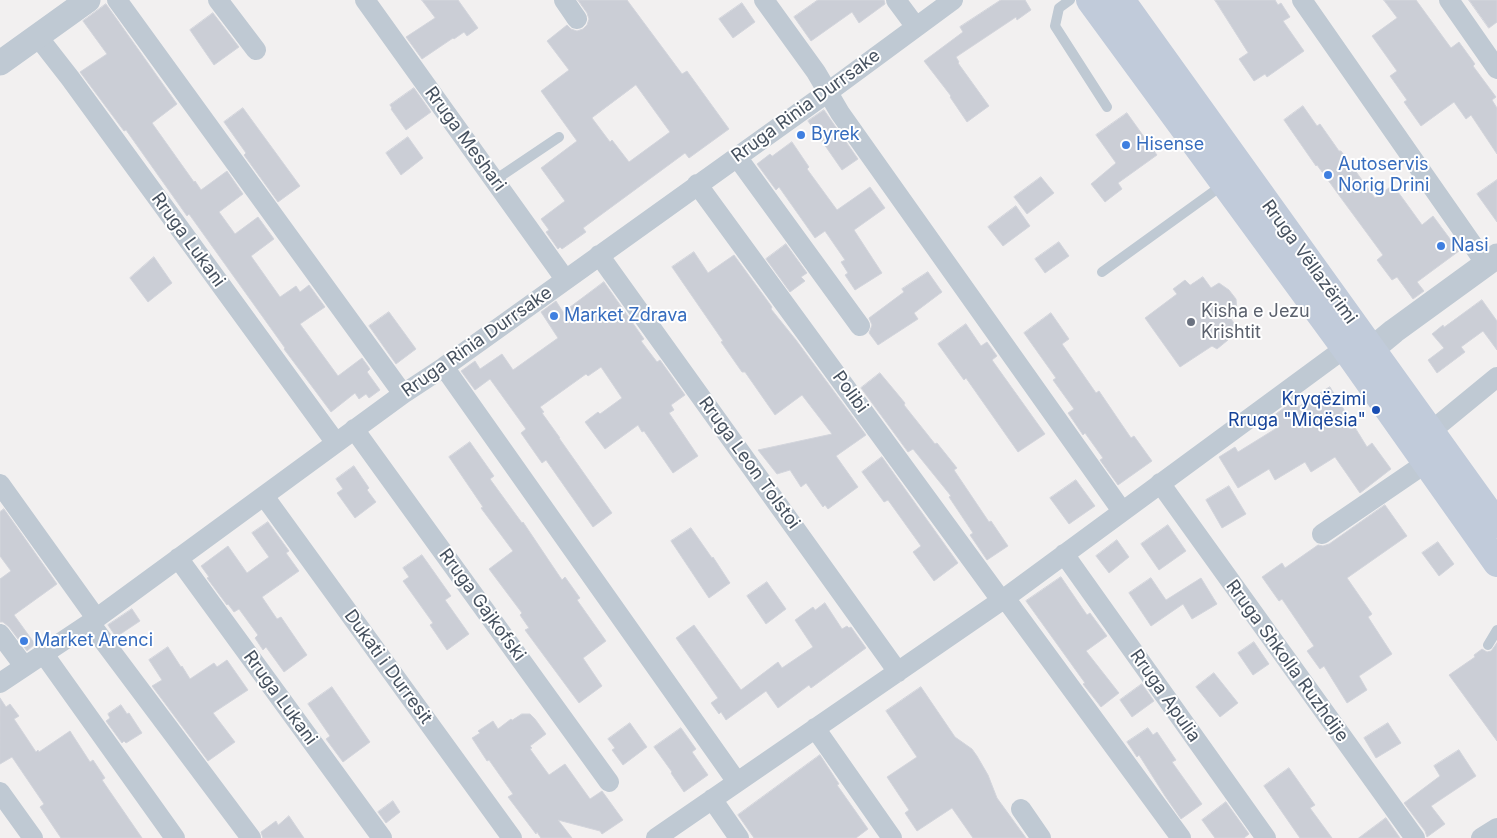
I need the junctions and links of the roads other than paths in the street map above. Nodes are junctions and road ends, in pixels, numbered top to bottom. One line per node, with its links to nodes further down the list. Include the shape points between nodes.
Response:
1 (118, 0): 36 (street)
2 (218, 0): 17 (street)
3 (366, 0): 24 (street, Rruga Meshari)
4 (564, 0): 14 (street)
5 (764, 0): 20 (street)
6 (896, 0): 15 (street)
7 (953, 0): 15 (street, Rruga Rinia Durrsake)
8 (1070, 0): 21 (lane, via 1059,8 1055,26)
9 (1090, 0): 26 (main road, Rruga Vëllazërimi)
10 (1121, 0): 33 (main road, Rruga Vëllazërimi)
11 (1302, 0): 28 (street)
12 (1449, 0): 19 (street)
13 (79, 3): 16 (street)
14 (577, 19)
15 (916, 27): 20 (street, Rruga Rinia Durrsake)
16 (38, 37): 18 (street); 39 (street, Rruga Lukani)
17 (256, 50)
18 (0, 63)
19 (1497, 69)
20 (828, 92): 23 (street, Rruga Rinia Durrsake); 44 (street)
21 (1107, 107)
22 (559, 136): 24 (lane)
23 (737, 157): 25 (street, Rruga Rinia Durrsake); 31 (street)
24 (495, 180): 30 (street, Rruga Meshari)
25 (698, 184): 27 (street, Rruga Rinia Durrsake); 50 (street, Polibi)
26 (1224, 184): 29 (lane); 32 (main road, Rruga Vëllazërimi)
27 (599, 255): 30 (street, Rruga Rinia Durrsake); 57 (street, Rruga Leon Tolstoi)
28 (1492, 260): 33 (street)
29 (1102, 272)
30 (566, 279): 34 (street, Rruga Rinia Durrsake)
31 (860, 326)
32 (1345, 348): 40 (main road, Rruga Vëllazërimi); 41 (street)
33 (1371, 350): 38 (main road, Rruga Vëllazërimi)
34 (444, 366): 36 (street, Rruga Rinia Durrsake); 61 (street)
35 (1497, 377): 38 (street)
36 (403, 394): 37 (street, Rruga Rinia Durrsake)
37 (354, 430): 39 (street, Rruga Rinia Durrsake); 60 (street, Rruga Gajkofski)
38 (1430, 432): 45 (main road, Rruga Vëllazërimi)
39 (336, 444): 43 (street, Rruga Rinia Durrsake)
40 (1426, 463): 46 (street); 49 (main road, Rruga Vëllazërimi)
41 (1160, 483): 44 (street); 77 (street, Rruga Shkolla Ruzhdije)
42 (0, 484): 51 (street)
43 (264, 496): 48 (street, Rruga Rinia Durrsake); 70 (street, Dukati i Durresit)
44 (1122, 511): 47 (street)
45 (1497, 524)
46 (1322, 534)
47 (1064, 554): 50 (street); 76 (street, Rruga Apulia)
48 (178, 558): 51 (street, Rruga Rinia Durrsake); 69 (street, Rruga Lukani)
49 (1497, 563)
50 (1003, 599): 57 (street); 75 (street, Polibi)
51 (93, 620): 55 (street, Rruga Rinia Durrsake); 68 (street)
52 (1497, 630): 54 (lane)
53 (0, 634): 56 (street)
54 (1488, 645)
55 (43, 653): 56 (street, Rruga Rinia Durrsake); 67 (street)
56 (24, 666): 58 (street, Rruga Rinia Durrsake)
57 (898, 672): 59 (street)
58 (0, 683)
59 (815, 728): 61 (street); 73 (street)
60 (609, 782)
61 (737, 782): 63 (street)
62 (0, 792): 66 (street)
63 (712, 800): 71 (street); 72 (street)
64 (1021, 809): 74 (street)
65 (1497, 828): 78 (street)
66 (33, 838)
67 (175, 838)
68 (251, 838)
69 (382, 838)
70 (512, 838)
71 (656, 838)
72 (739, 838)
73 (892, 838)
74 (1041, 838)
75 (1181, 838)
76 (1266, 838)
77 (1415, 838)
78 (1481, 838)

